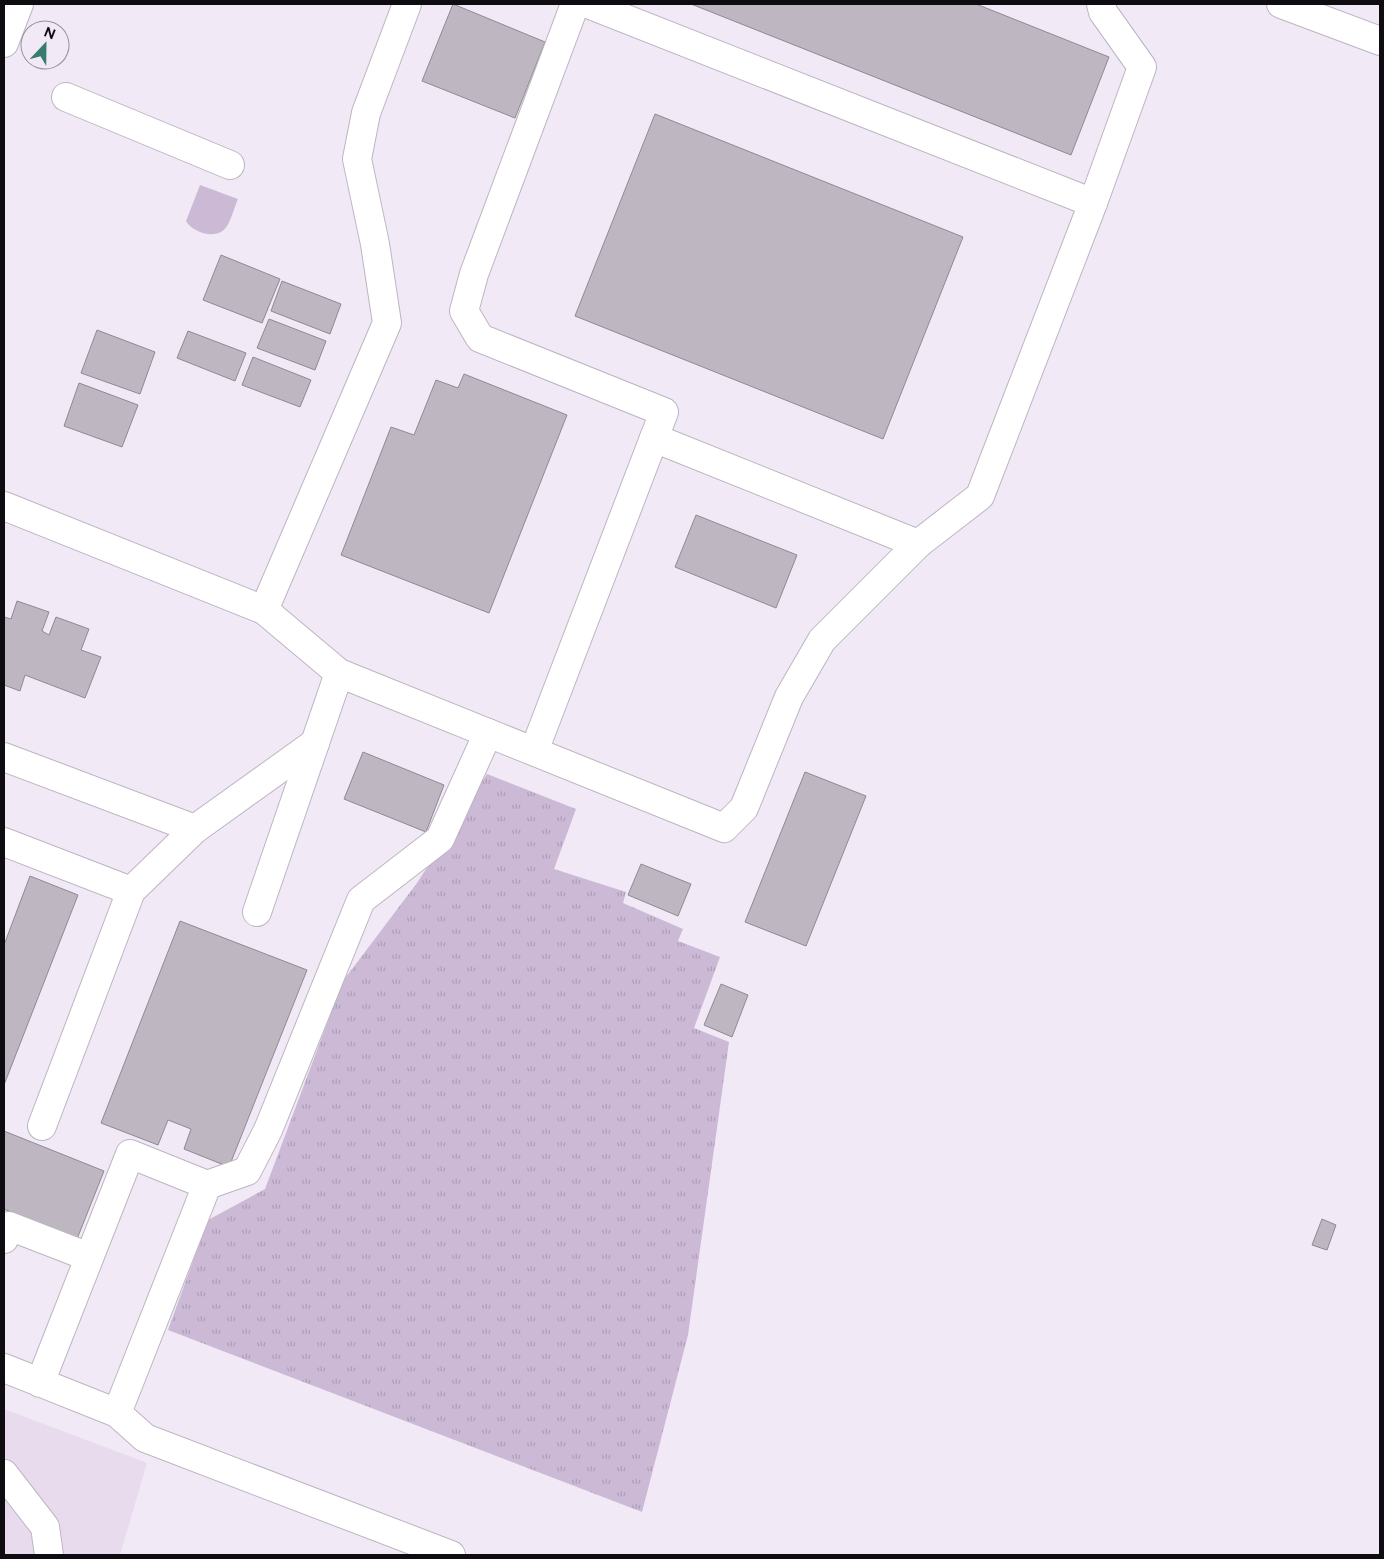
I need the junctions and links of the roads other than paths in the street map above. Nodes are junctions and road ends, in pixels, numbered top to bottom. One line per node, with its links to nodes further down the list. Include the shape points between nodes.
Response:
1 (19, 4): 8 (lane)
2 (407, 4): 15 (lane, via 366,112 357,159 387,323)
3 (575, 4): 12 (lane, via 474,274 464,311 480,338 664,412)
4 (588, 4): 11 (lane)
5 (1101, 4): 11 (lane, via 1103,12 1142,67)
6 (1281, 4): 7 (lane)
7 (1380, 41)
8 (4, 43)
9 (66, 97): 10 (lane)
10 (230, 165)
11 (1093, 203): 14 (lane, via 980,496)
12 (654, 438): 14 (lane); 19 (lane)
13 (4, 506): 15 (lane)
14 (918, 544): 19 (lane, via 822,640 788,697 744,808 724,828)
15 (264, 610): 16 (lane)
16 (339, 673): 17 (lane); 18 (lane)
17 (488, 733): 19 (lane); 26 (lane, via 440,839 360,900 268,1130 247,1171)
18 (315, 743): 21 (lane); 24 (lane)
19 (534, 751)
20 (4, 757): 21 (lane)
21 (195, 829): 23 (lane)
22 (4, 842): 23 (lane)
23 (131, 891): 25 (lane)
24 (257, 912)
25 (42, 1126)
26 (207, 1185): 28 (lane, via 130,1154); 31 (lane)
27 (5, 1229): 28 (lane)
28 (89, 1258): 30 (lane)
29 (4, 1368): 30 (lane)
30 (40, 1382): 31 (lane)
31 (117, 1413): 34 (lane, via 145,1438)
32 (4, 1474): 33 (lane, via 45,1527)
33 (49, 1555)
34 (451, 1555)

